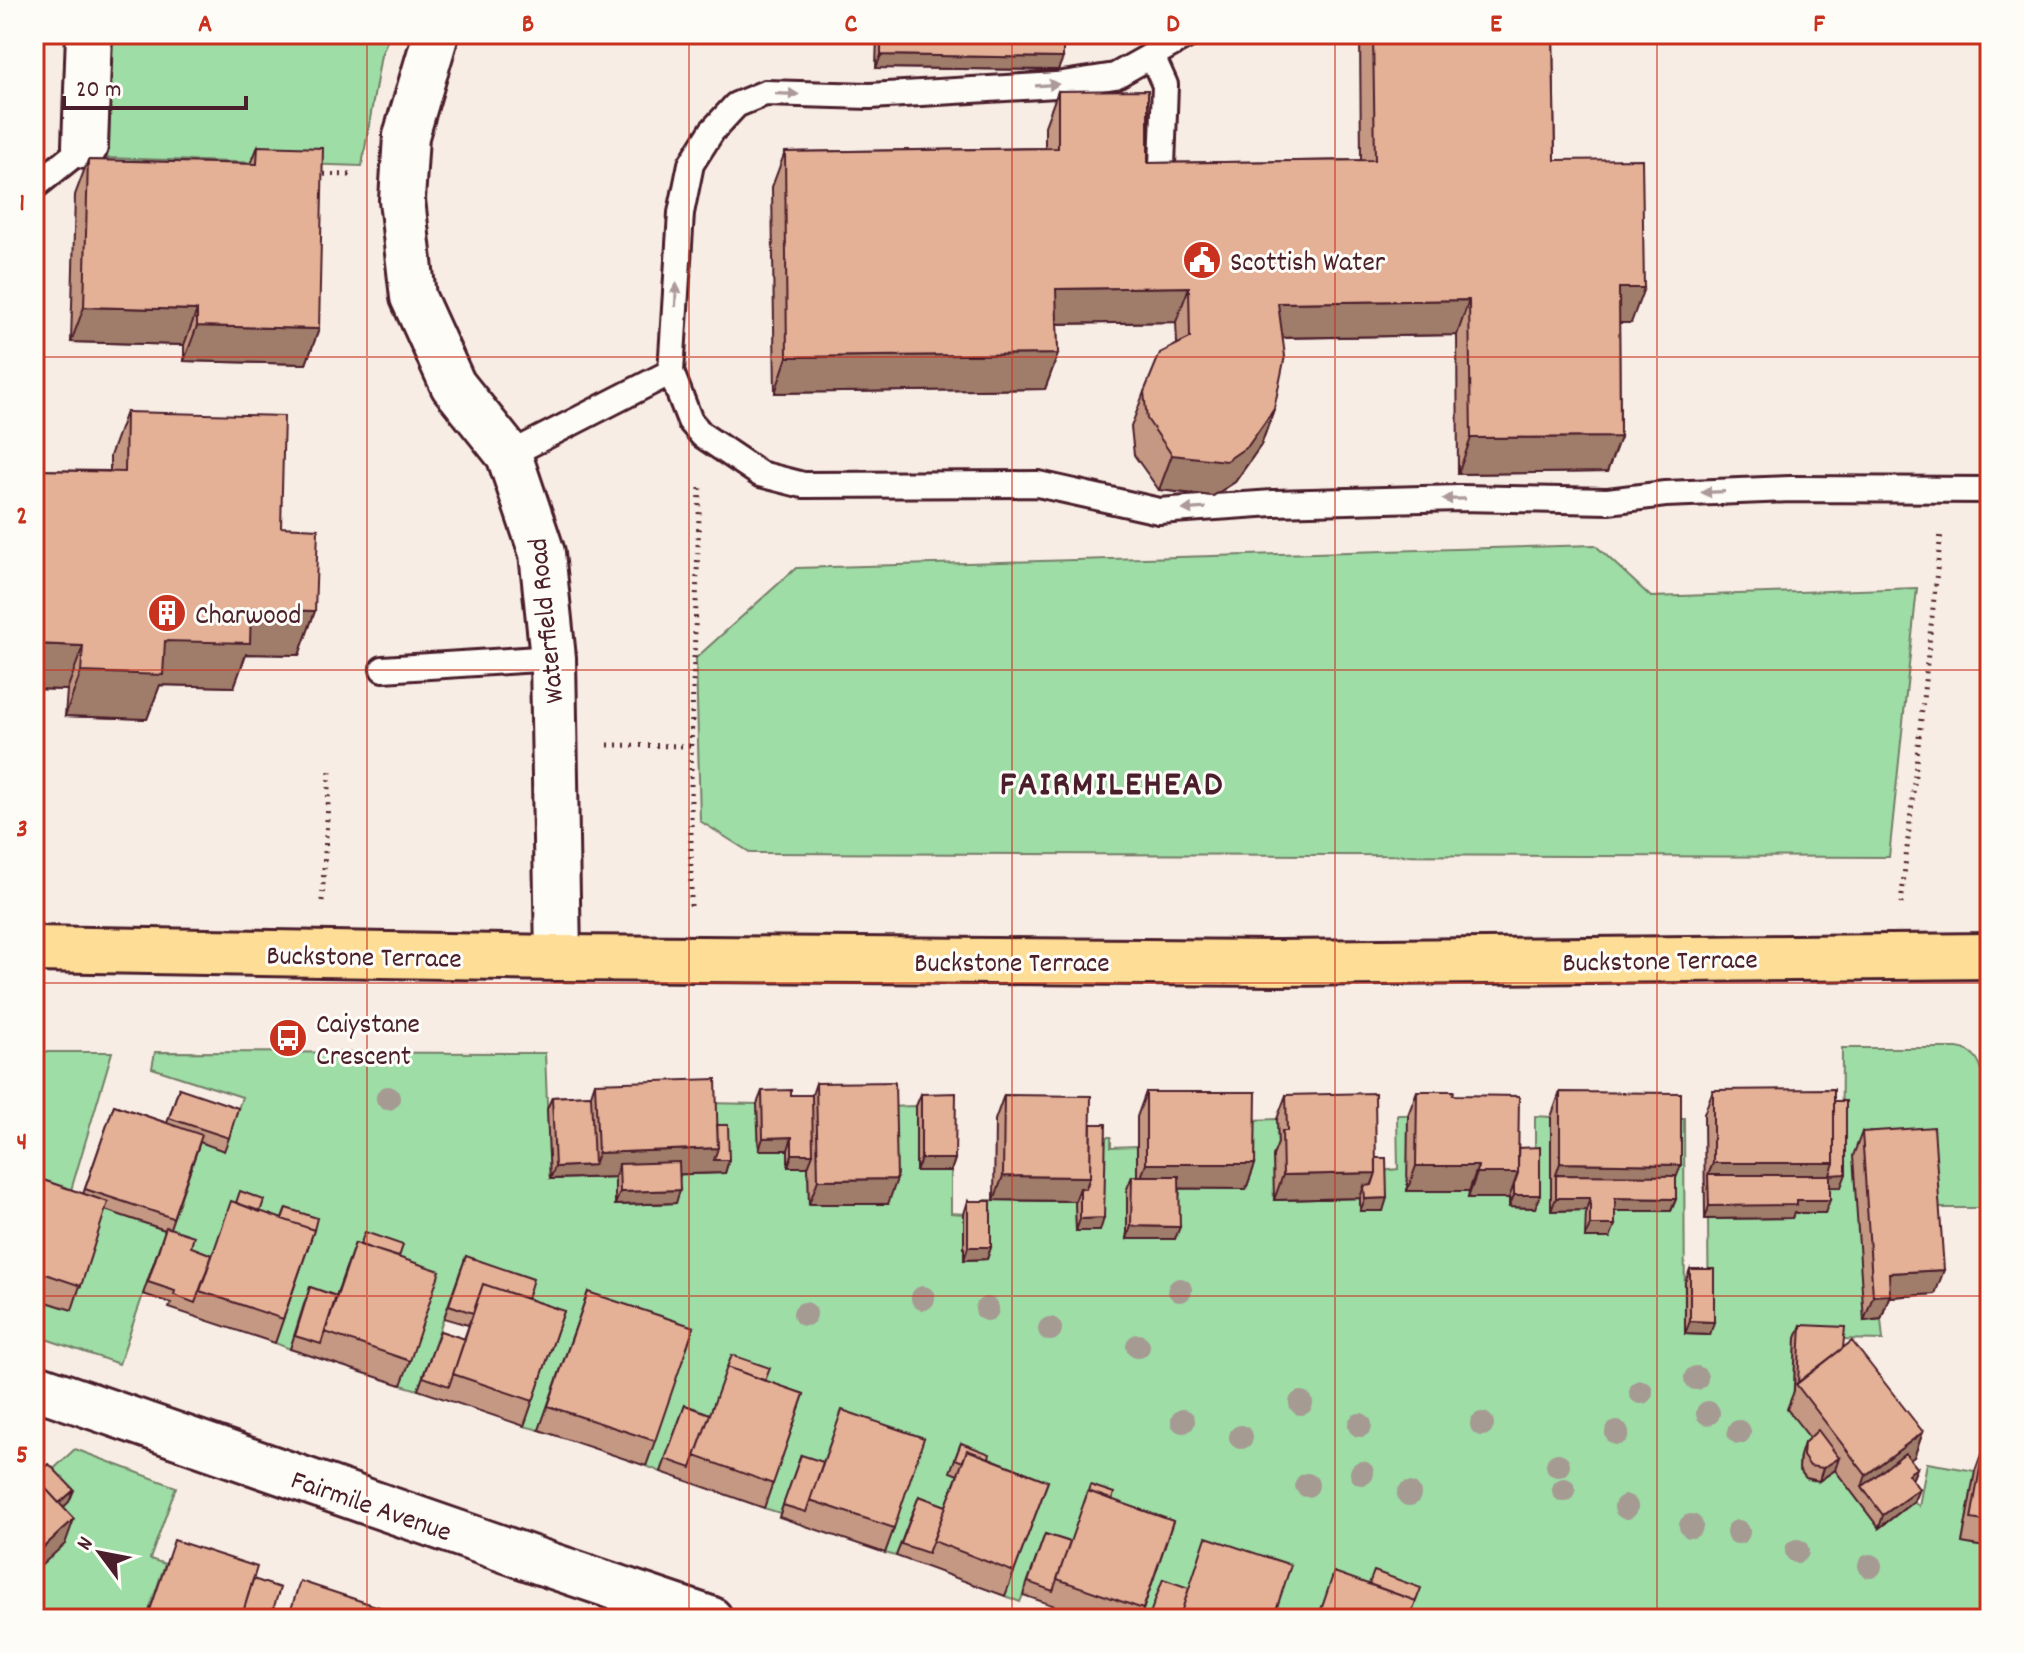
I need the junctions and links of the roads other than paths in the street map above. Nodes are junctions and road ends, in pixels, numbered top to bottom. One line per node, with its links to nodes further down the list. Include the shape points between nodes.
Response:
1 (89, 34): 5 (street)
2 (436, 34): 9 (street, Waterfield Road, via 406,136 402,200 413,297 453,385)
3 (1190, 34): 4 (lane)
4 (1152, 56): 6 (lane, via 1165,85); 8 (lane, one-way to 4, via 681,213 691,164 736,105 765,93 870,96 1056,85 1115,76)
5 (85, 146): 7 (lane)
6 (1162, 166)
7 (34, 187)
8 (671, 372): 9 (lane); 10 (lane, one-way to 8, via 1791,489 1608,501 1460,498 1159,511 1038,484 803,485 760,474 702,435 690,421)
9 (509, 455): 11 (street, Waterfield Road, via 542,553)
10 (1990, 490)
11 (553, 658): 12 (lane); 15 (street, Waterfield Road)
12 (383, 669)
13 (34, 949): 15 (main road, Buckstone Terrace)
14 (1990, 956): 15 (main road, Buckstone Terrace, via 1278,963)
15 (558, 958)
16 (34, 1386): 17 (street, Fairmile Avenue)
17 (710, 1619)

